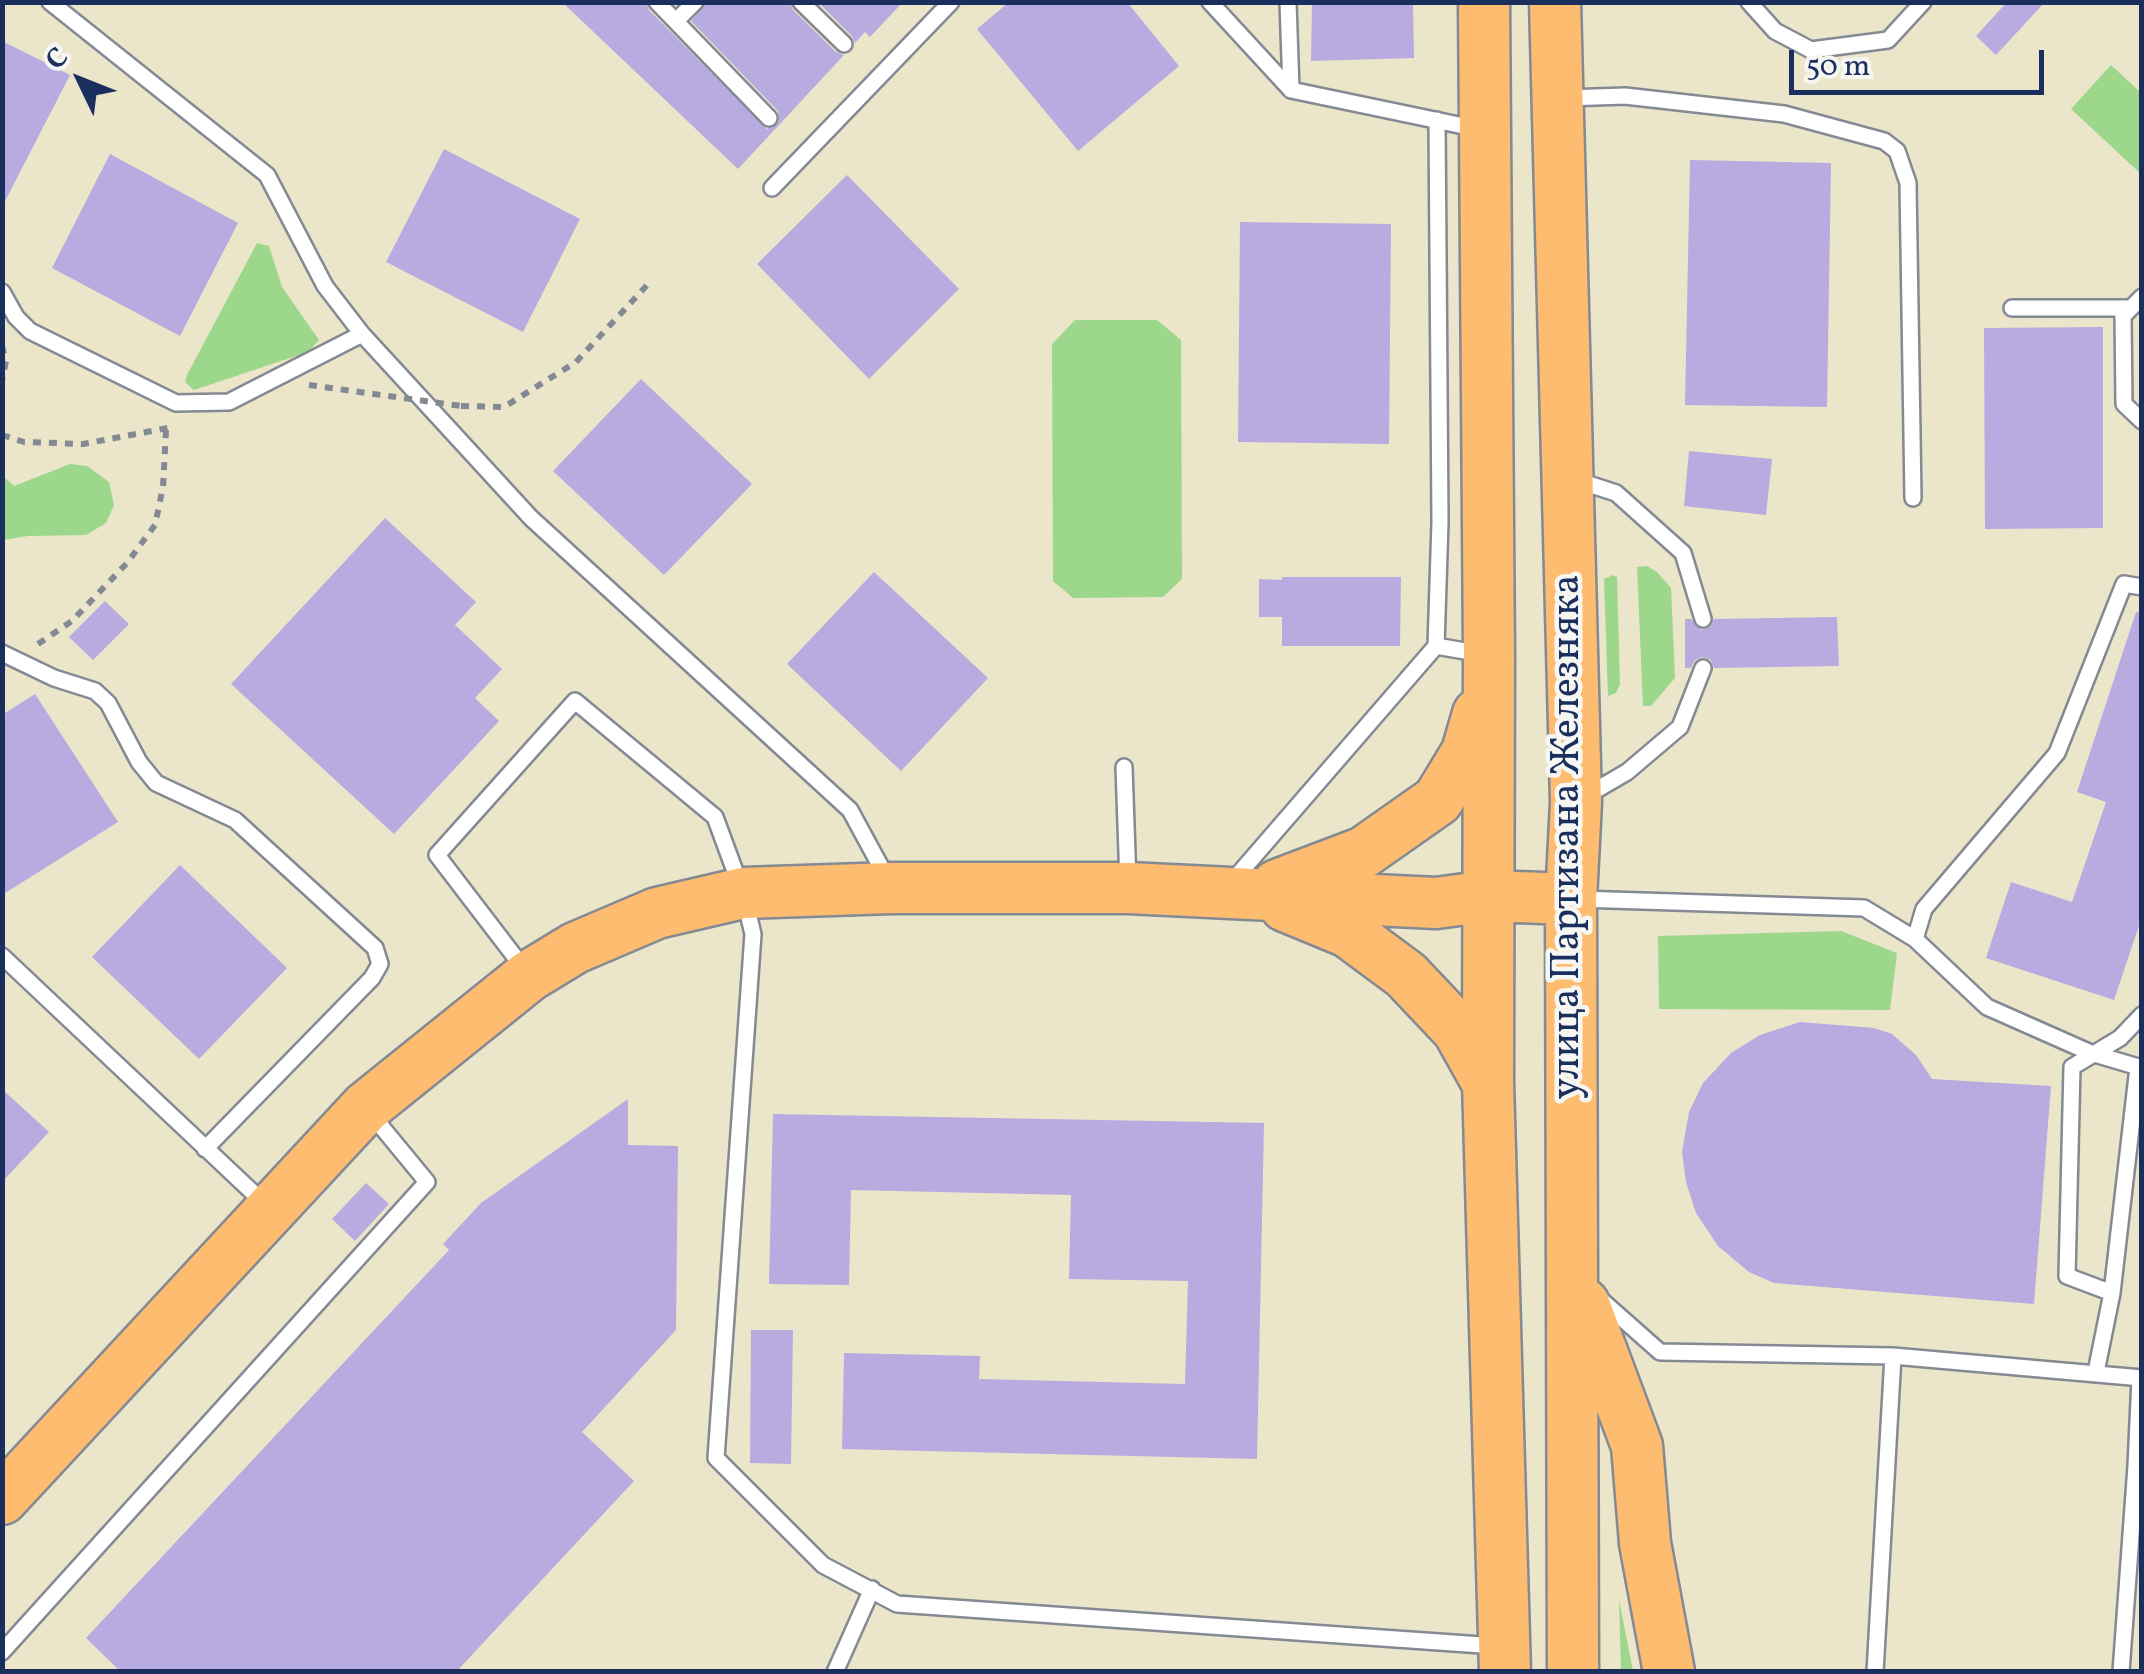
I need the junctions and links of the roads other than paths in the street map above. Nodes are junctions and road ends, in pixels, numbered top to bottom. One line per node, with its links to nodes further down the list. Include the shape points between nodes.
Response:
1 (50, 2): 23 (lane, via 268,175 326,286)
2 (657, 2): 12 (lane)
3 (696, 2): 12 (lane)
4 (801, 2): 13 (lane)
5 (951, 2): 19 (lane)
6 (1210, 2): 14 (lane)
7 (1288, 2): 14 (lane)
8 (1484, 2): 18 (main road, улица Партизана Железняка)
9 (1555, 2): 15 (main road, улица Партизана Железняка)
10 (1749, 2): 11 (lane, via 1774,31 1810,50 1888,40)
11 (1923, 2)
12 (676, 21): 16 (lane)
13 (844, 44)
14 (1292, 90): 17 (lane)
15 (1557, 98): 25 (main road, улица Партизана Железняка); 26 (lane, via 1624,96 1784,114 1898,150 1908,183)
16 (769, 118)
17 (1437, 120): 18 (lane); 27 (lane)
18 (1486, 131): 27 (main road, улица Партизана Железняка)
19 (772, 188)
20 (2, 292): 23 (lane, via 30,331 168,401 229,402)
21 (2136, 302): 22 (lane); 24 (lane, via 2123,316 2124,404)
22 (2012, 308)
23 (362, 334): 36 (lane, via 532,518 850,810)
24 (2142, 421)
25 (1566, 476): 29 (lane, via 1616,493 1684,553); 35 (main road, улица Партизана Железняка)
26 (1913, 498)
27 (1464, 525): 30 (lane); 32 (main road, улица Партизана Железняка)
28 (2142, 587): 42 (lane, via 2124,584 2057,753 1924,909)
29 (1703, 619)
30 (1436, 646): 32 (lane); 38 (lane)
31 (4, 654): 50 (lane, via 108,702 156,783 236,820 375,948 380,964 372,978)
32 (1489, 664): 38 (main road, via 1467,752 1438,800 1364,852); 40 (main road, улица Партизана Железняка)
33 (1703, 668): 35 (lane, via 1680,727 1627,772)
34 (1124, 767): 37 (lane)
35 (1576, 802): 41 (main road, улица Партизана Железняка)
36 (892, 888): 37 (main road); 39 (main road)
37 (1128, 888): 38 (main road)
38 (1238, 892): 40 (main road, via 1436,903); 48 (main road, via 1348,932 1406,975 1458,1030)
39 (744, 893): 44 (main road, via 657,912); 44 (lane, via 715,817 576,701 437,855); 59 (lane, via 753,934 716,1458 823,1565)
40 (1488, 896): 41 (main road); 48 (main road, улица Партизана Железняка)
41 (1571, 898): 42 (lane, via 1864,908); 52 (main road, улица Партизана Железняка)
42 (1914, 939): 46 (lane, via 1987,1007)
43 (2, 956): 50 (lane)
44 (529, 976): 49 (main road)
45 (2142, 1014): 46 (lane, via 2120,1038)
46 (2091, 1053): 47 (lane); 53 (lane, via 2072,1066 2067,1276)
47 (2140, 1067): 53 (lane)
48 (1488, 1082): 61 (main road, улица Партизана Железняка)
49 (366, 1107): 51 (main road); 60 (lane, via 427,1182)
50 (205, 1149): 51 (lane)
51 (270, 1208): 58 (main road)
52 (1574, 1276): 54 (lane, via 1660,1352); 63 (main road, улица Партизана Железняка); 64 (main road, via 1638,1446)
53 (2112, 1293): 55 (lane)
54 (1893, 1356): 55 (lane); 65 (lane)
55 (2096, 1372): 56 (lane)
56 (2141, 1378): 57 (lane)
57 (2139, 1466): 66 (lane)
58 (2, 1499)
59 (872, 1589): 61 (lane, via 897,1604); 62 (lane)
60 (2, 1652)
61 (1505, 1659)
62 (835, 1672)
63 (1573, 1672)
64 (1668, 1672)
65 (1875, 1672)
66 (2121, 1672)

